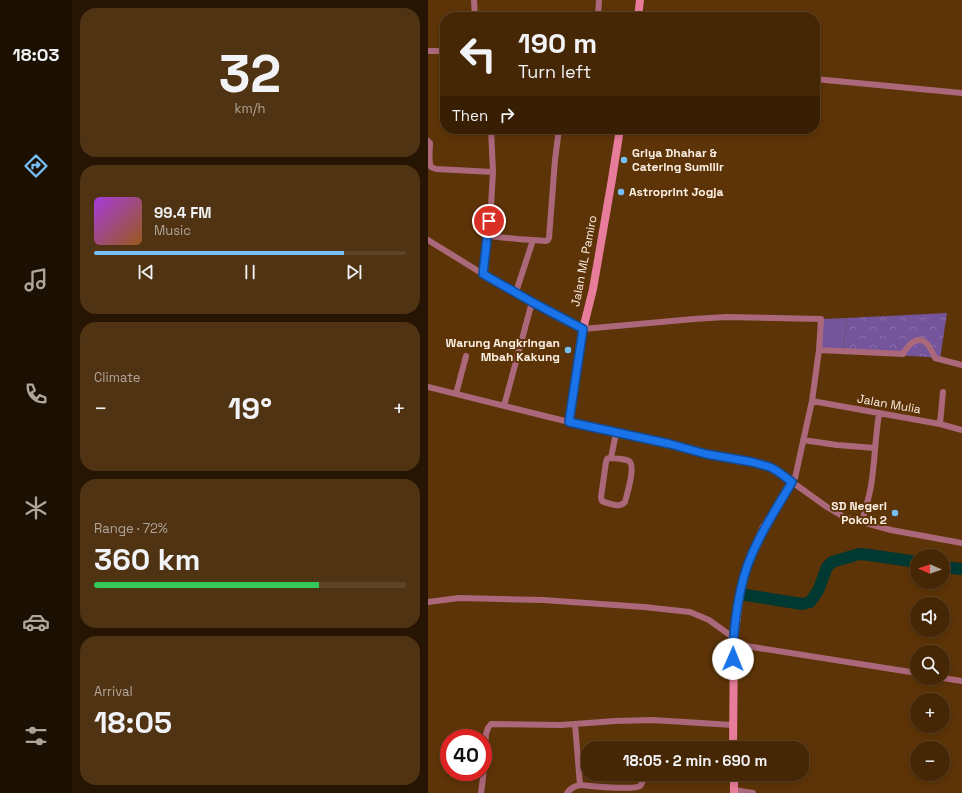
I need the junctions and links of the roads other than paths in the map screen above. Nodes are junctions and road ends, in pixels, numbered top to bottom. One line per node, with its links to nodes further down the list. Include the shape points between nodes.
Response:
1 (474, 0): 4 (street)
2 (599, 0): 5 (street)
3 (640, 0): 6 (street)
4 (475, 12)
5 (598, 12)
6 (639, 12)
7 (428, 51): 8 (street)
8 (440, 51)
9 (820, 80): 10 (street)
10 (962, 94)
11 (491, 134): 15 (street)
12 (559, 134): 18 (street, via 549,238 547,241)
13 (618, 134): 22 (street, Jalan ML Pamiro, via 593,289)
14 (428, 141): 15 (street, via 431,168)
15 (492, 172): 16 (street)
16 (488, 236): 18 (street); 19 (street)
17 (428, 240): 19 (street)
18 (533, 240): 20 (street)
19 (483, 274): 20 (street)
20 (516, 292): 21 (street)
21 (532, 302): 22 (street); 30 (street)
22 (583, 329): 23 (street, via 726,317 820,319 822,322); 32 (street, Jalan ML Pamiro)
23 (819, 350): 25 (street, via 903,354 914,341 922,341 929,346 936,358); 29 (street)
24 (466, 356): 28 (street)
25 (962, 365)
26 (428, 387): 28 (street)
27 (943, 392): 33 (street)
28 (456, 394): 30 (street)
29 (812, 401): 31 (street, Jalan Mulia); 36 (street)
30 (504, 406): 32 (street)
31 (879, 414): 33 (street, Jalan Mulia); 37 (street)
32 (569, 422): 35 (street)
33 (940, 424): 34 (street, Jalan Mulia)
34 (962, 430)
35 (616, 433): 38 (street); 39 (street, via 770,467)
36 (803, 440): 37 (street); 39 (street)
37 (875, 448): 40 (street, via 871,488)
38 (611, 458): 38 (street, via 628,461 632,466 625,502 620,505 604,502 601,494 606,462)
39 (792, 482): 40 (street, via 844,517); 43 (street, via 764,527 745,571)
40 (862, 522): 41 (street)
41 (962, 543)
42 (428, 602): 43 (street, via 459,598 543,600 690,612 709,620)
43 (734, 641): 44 (street); 48 (street)
44 (910, 672)
45 (950, 679): 46 (street)
46 (962, 681)
47 (575, 724): 48 (street, via 652,720); 52 (street); 55 (street, via 490,724 486,734)
48 (733, 725): 49 (street)
49 (733, 741)
50 (643, 781): 53 (street, via 639,786)
51 (734, 781): 54 (street)
52 (580, 785): 53 (street); 56 (street, via 576,785)
53 (613, 790)
54 (734, 792): 57 (street)
55 (481, 793)
56 (567, 793)
57 (753, 793)

